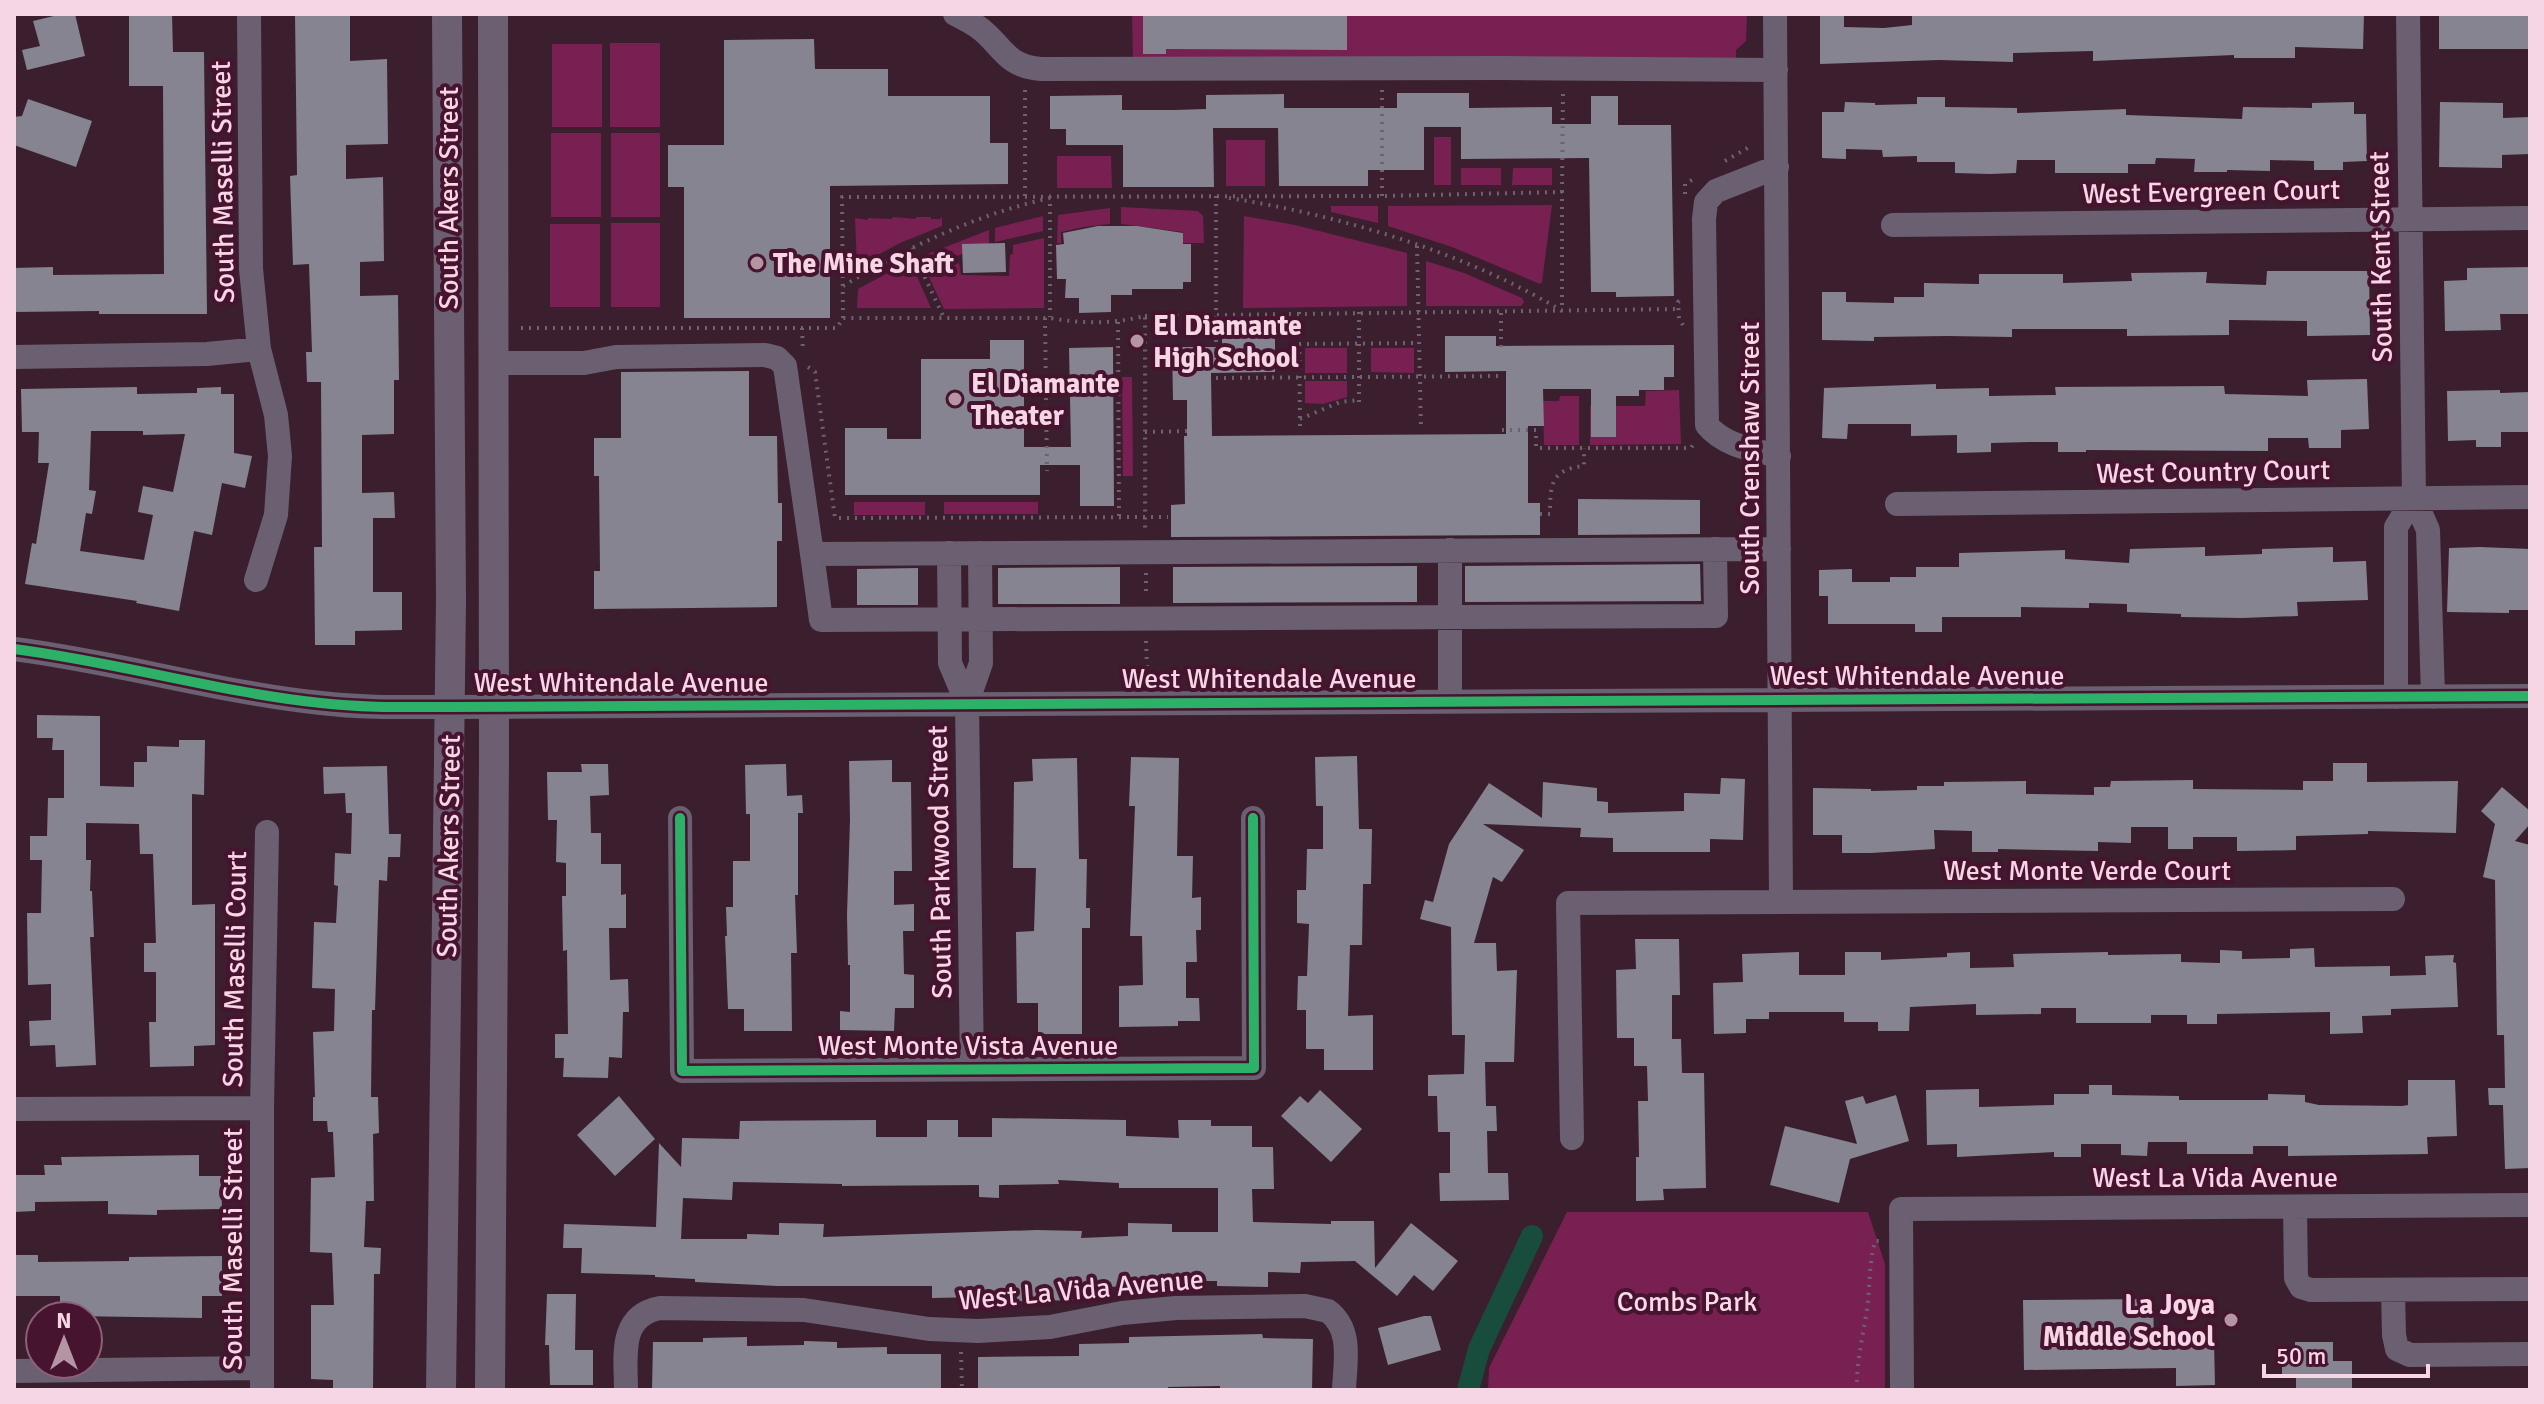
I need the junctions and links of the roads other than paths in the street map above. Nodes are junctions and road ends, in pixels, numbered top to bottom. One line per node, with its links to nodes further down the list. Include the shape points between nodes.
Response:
1 (249, 14): 12 (street, South Maselli Street, via 251,269)
2 (447, 14): 36 (main road, South Akers Street)
3 (493, 14): 14 (main road, South Akers Street)
4 (955, 14): 7 (street, via 980,28 1002,53 1025,68)
5 (1775, 14): 7 (street, South Crenshaw Street)
6 (2408, 14): 10 (street, South Kent Street)
7 (1776, 70): 8 (street, South Crenshaw Street)
8 (1777, 167): 15 (street, South Crenshaw Street); 15 (street, via 1716,191 1706,202 1704,219 1707,425 1738,446)
9 (2530, 218): 10 (street, West Evergreen Court)
10 (2410, 219): 11 (street, West Evergreen Court); 17 (street, South Kent Street)
11 (1893, 225)
12 (259, 349): 13 (street); 25 (street, via 280,456 276,515)
13 (14, 357)
14 (494, 363): 24 (street, via 777,358 785,366); 37 (main road, South Akers Street)
15 (1779, 456): 20 (street, South Crenshaw Street)
16 (2530, 497): 17 (street, West Country Court)
17 (2414, 498): 18 (street, West Country Court); 31 (street, South Kent Street, via 2396,527); 32 (street, South Kent Street, via 2428,530)
18 (1897, 504)
19 (1715, 549): 20 (street); 21 (street); 26 (street, via 1716,616)
20 (1779, 549): 33 (street, South Crenshaw Street)
21 (1450, 550): 23 (street); 26 (street)
22 (949, 553): 23 (street); 24 (street); 27 (street)
23 (980, 553): 28 (street)
24 (812, 554): 27 (street, via 821,620)
25 (256, 580)
26 (1450, 617): 28 (street); 34 (street)
27 (950, 619): 28 (street); 35 (street, via 950,663)
28 (981, 619): 35 (street, via 981,663)
29 (14, 649): 36 (street, West Whitendale Avenue, via 322,703)
30 (2530, 696): 32 (street, West Whitendale Avenue)
31 (2396, 697): 32 (street, West Whitendale Avenue); 33 (street, West Whitendale Avenue)
32 (2433, 697)
33 (1781, 699): 34 (street, West Whitendale Avenue); 42 (street, South Crenshaw Street)
34 (1450, 701): 35 (street, West Whitendale Avenue)
35 (967, 703): 37 (street, West Whitendale Avenue); 43 (street, South Parkwood Street)
36 (450, 707): 37 (street, West Whitendale Avenue); 54 (main road, South Akers Street)
37 (493, 707): 55 (main road, South Akers Street)
38 (680, 818): 43 (street, West Monte Vista Avenue, via 682,1071)
39 (1253, 818): 43 (street, West Monte Vista Avenue, via 1254,1068)
40 (267, 832): 44 (street, South Maselli Court)
41 (2393, 899): 42 (street, West Monte Verde Court)
42 (1781, 901): 46 (street, West Monte Verde Court, via 1568,903)
43 (972, 1069)
44 (262, 1108): 45 (street); 53 (street, South Maselli Street)
45 (14, 1109)
46 (1572, 1138)
47 (2530, 1205): 48 (street, West La Vida Avenue)
48 (2295, 1207): 50 (street, via 2296,1278 2301,1287); 58 (street, West La Vida Avenue, via 1901,1209)
49 (2530, 1289): 50 (street)
50 (2393, 1290): 51 (street, via 2397,1349 2410,1355)
51 (2530, 1354)
52 (14, 1371): 53 (street)
53 (261, 1379)
54 (444, 1381)
55 (490, 1390)
56 (626, 1390): 57 (street, West La Vida Avenue, via 626,1337 637,1319 660,1308 834,1313 929,1329 996,1331 1159,1309 1305,1306 1328,1311 1346,1337)
57 (1344, 1390)
58 (1902, 1390)

